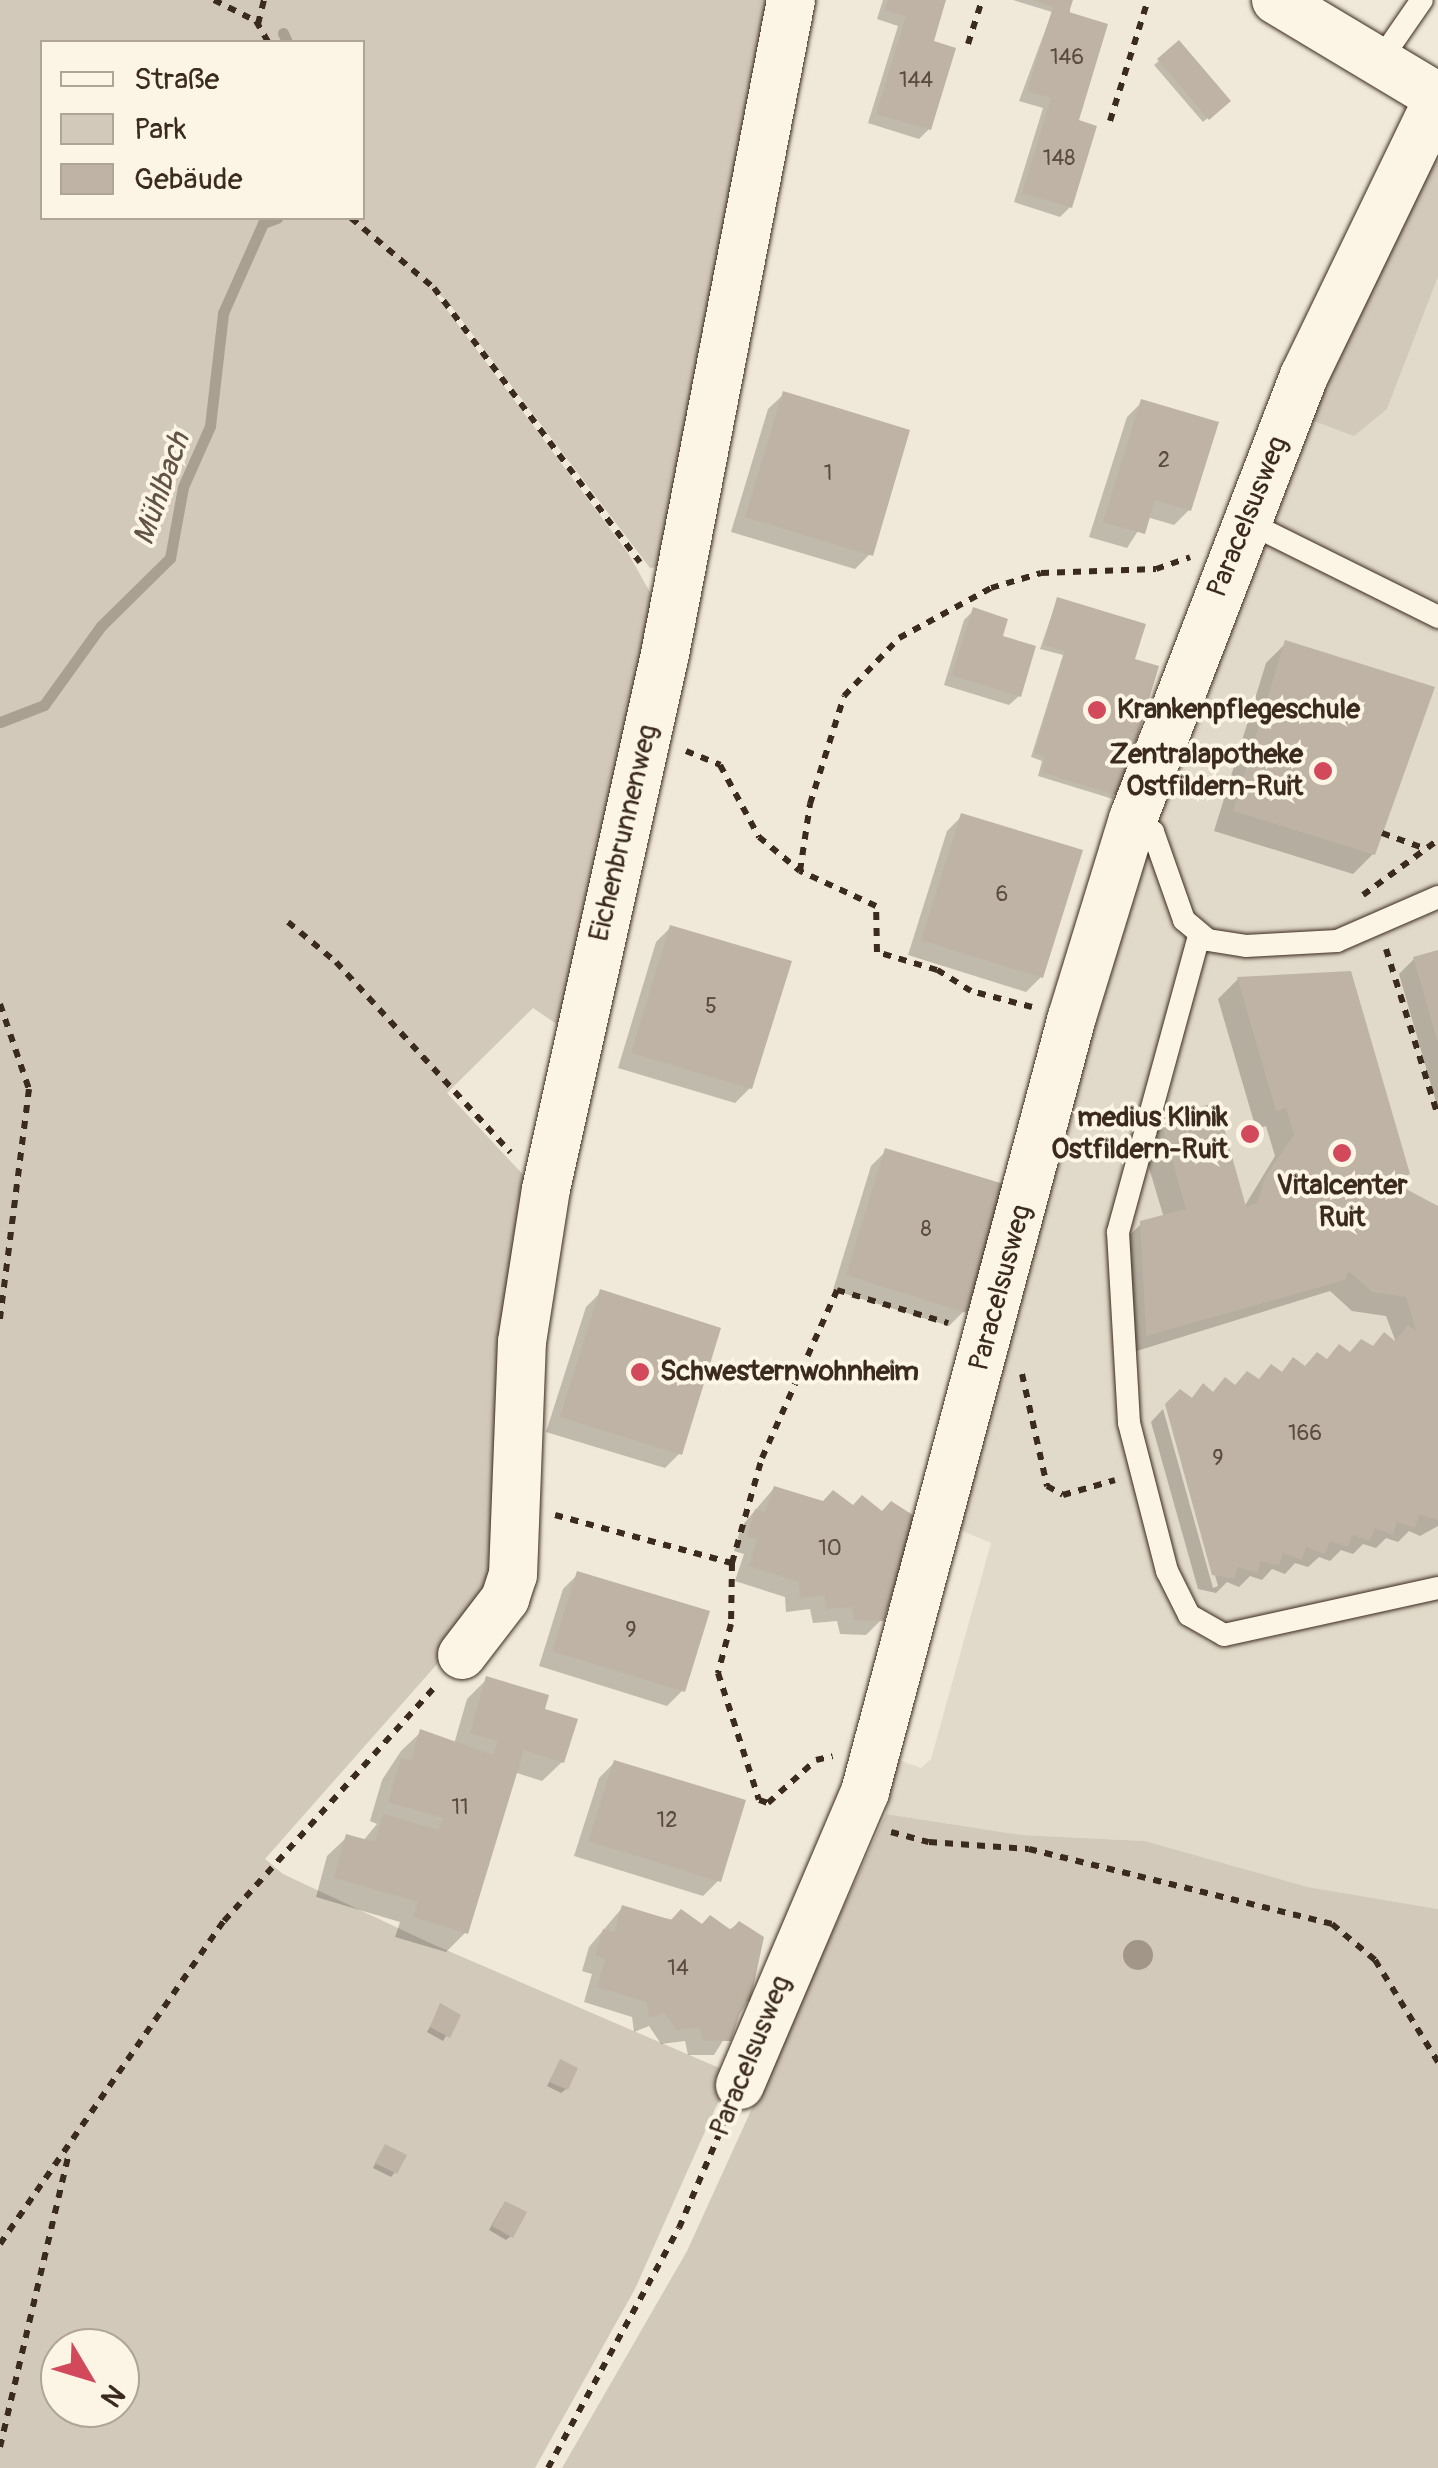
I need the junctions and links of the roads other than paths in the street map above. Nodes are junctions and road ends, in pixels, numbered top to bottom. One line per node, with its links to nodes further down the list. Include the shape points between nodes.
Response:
1 (791, 0): 12 (street, Eichenbrunnenweg, via 649,729 546,1189 522,1342 508,1591)
2 (1276, 0): 4 (street)
3 (1422, 0): 4 (lane)
4 (1379, 62): 5 (street)
5 (1438, 98): 6 (street, Paracelsusweg, via 1304,376)
6 (1241, 534): 7 (lane); 8 (street, Paracelsusweg)
7 (1438, 617)
8 (1133, 819): 10 (lane, via 1150,828 1179,913); 13 (street, Paracelsusweg, via 1072,1016 1004,1348 857,1815)
9 (1438, 897): 10 (lane, via 1330,942 1234,945)
10 (1199, 936): 11 (lane, via 1118,1232 1125,1388 1139,1473 1174,1589 1189,1614 1213,1632 1237,1636)
11 (1438, 1588)
12 (462, 1656)
13 (740, 2085)

